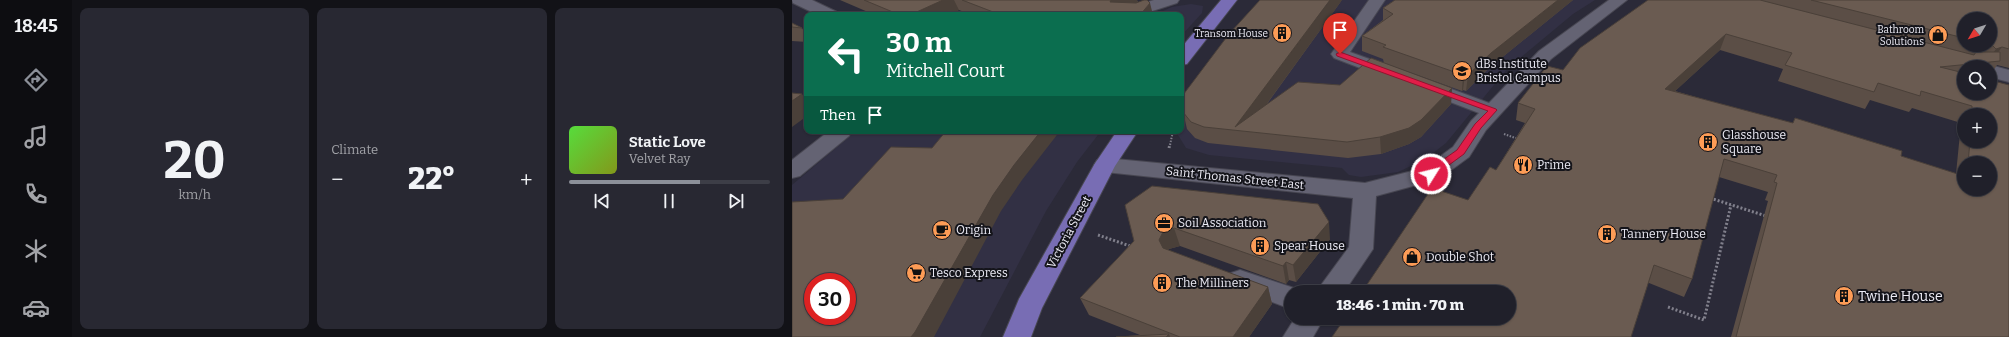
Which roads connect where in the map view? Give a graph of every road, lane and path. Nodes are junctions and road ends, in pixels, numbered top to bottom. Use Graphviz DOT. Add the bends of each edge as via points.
graph roads {
  1 [pos="799,0"];
  2 [pos="1171,0"];
  3 [pos="1226,0"];
  4 [pos="1229,0"];
  5 [pos="1377,0"];
  6 [pos="1619,0"];
  7 [pos="831,10"];
  8 [pos="1133,12"];
  9 [pos="1184,56"];
  10 [pos="1997,73"];
  11 [pos="2009,76"];
  12 [pos="1493,110"];
  13 [pos="1478,126"];
  14 [pos="838,134"];
  15 [pos="1126,134"];
  16 [pos="1523,140"];
  17 [pos="1105,165"];
  18 [pos="792,171"];
  19 [pos="1365,191"];
  20 [pos="1708,198"];
  21 [pos="1731,205"];
  22 [pos="1769,216"];
  23 [pos="1073,226"];
  24 [pos="1135,248"];
  25 [pos="1216,271"];
  26 [pos="1334,285"];
  27 [pos="1284,295"];
  28 [pos="1668,306"];
  29 [pos="1305,325"];
  30 [pos="1017,337"];
  31 [pos="1297,337"];
  1 -- 7 [label="street"];
  2 -- 8 [label="street"];
  3 -- 4 [label="street"];
  4 -- 9 [label="main road"];
  5 -- 12 [label="street" via="1340,54"];
  6 -- 12 [label="street" via="1545,55"];
  10 -- 11 [label="street"];
  12 -- 13 [label="street"];
  13 -- 16 [label="path"];
  13 -- 19 [label="street" via="1461,152 1431,174"];
  14 -- 18 [label="street"];
  15 -- 17 [label="main road, Victoria Street"];
  17 -- 19 [label="street, Saint Thomas Street East"];
  17 -- 23 [label="main road, Victoria Street"];
  19 -- 26 [label="street" via="1361,250"];
  20 -- 21 [label="path"];
  21 -- 22 [label="path"];
  21 -- 28 [label="path" via="1704,320"];
  23 -- 24 [label="path"];
  23 -- 30 [label="main road, Victoria Street" via="1029,307"];
  25 -- 27 [label="street"];
  29 -- 31 [label="street"];
}
